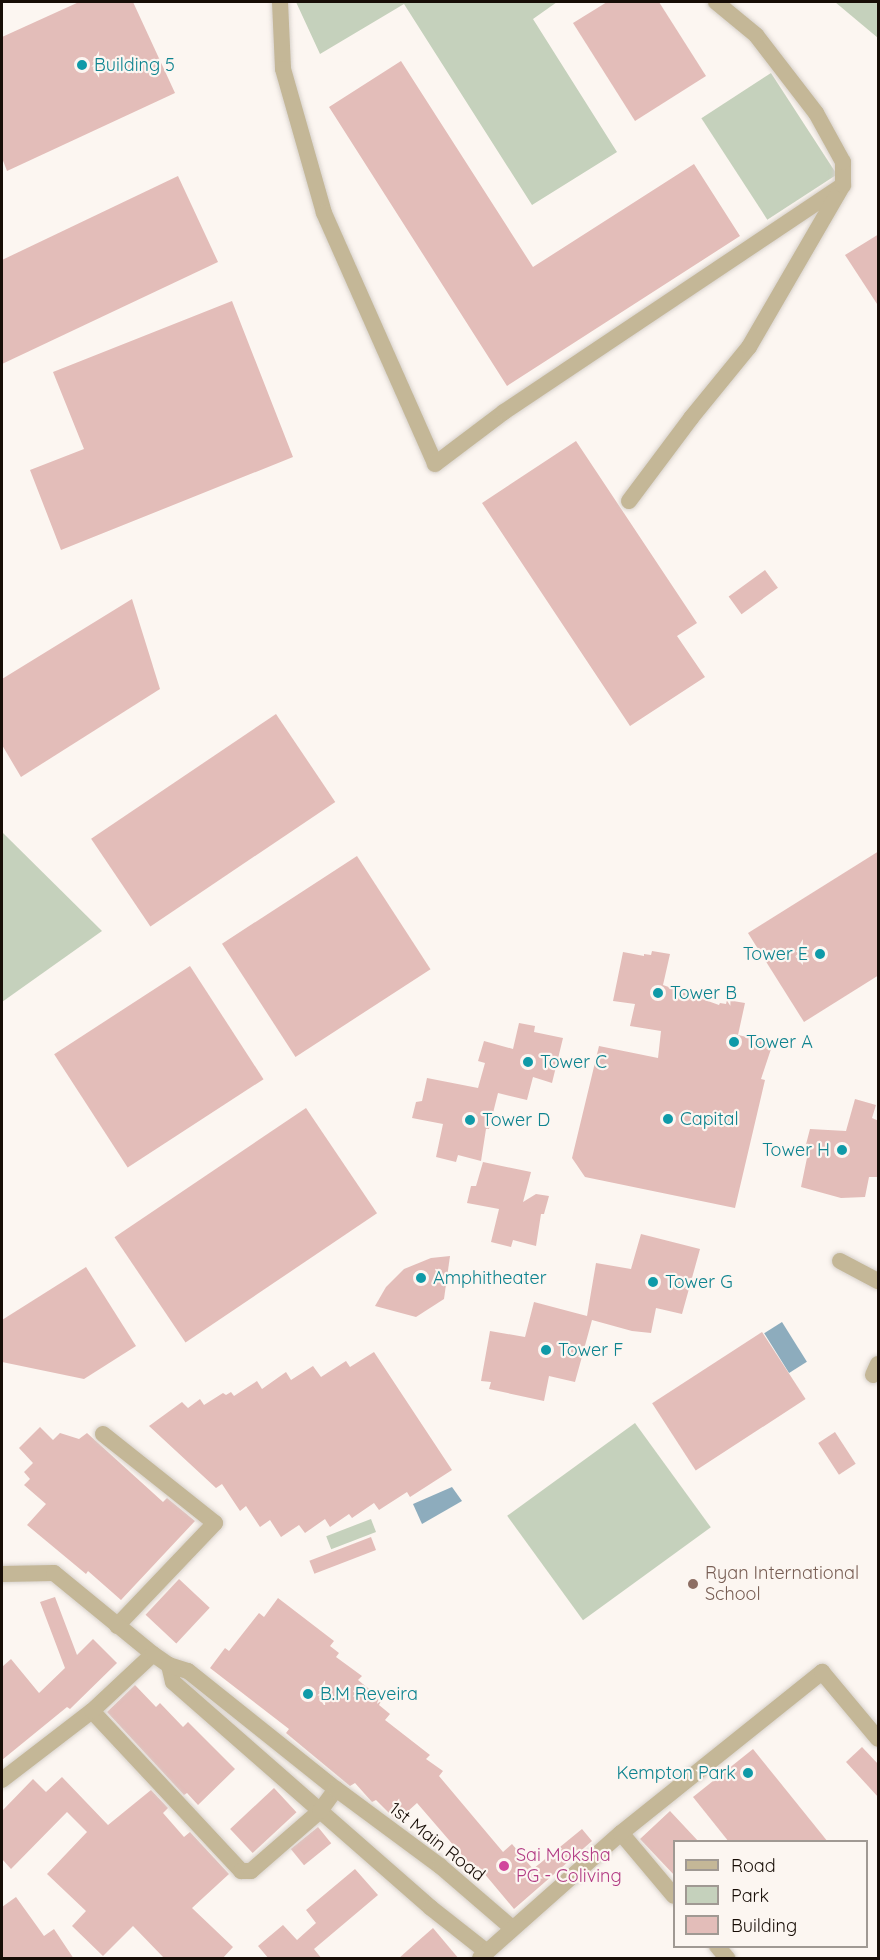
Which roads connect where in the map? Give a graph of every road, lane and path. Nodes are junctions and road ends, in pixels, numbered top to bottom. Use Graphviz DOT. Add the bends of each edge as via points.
graph roads {
  1 [pos="280,2"];
  2 [pos="716,2"];
  3 [pos="843,185"];
  4 [pos="629,501"];
  5 [pos="840,1261"];
  6 [pos="879,1281"];
  7 [pos="103,1434"];
  8 [pos="2,1574"];
  9 [pos="117,1626"];
  10 [pos="153,1654"];
  11 [pos="169,1665"];
  12 [pos="92,1710"];
  13 [pos="879,1739"];
  14 [pos="2,1780"];
  15 [pos="336,1789"];
  16 [pos="320,1811"];
  17 [pos="621,1833"];
  18 [pos="673,1894"];
  19 [pos="512,1928"];
  20 [pos="484,1955"];
  1 -- 3 [label="street" via="283,69 324,213 435,464 504,412"];
  2 -- 3 [label="street" via="756,35 816,113 843,162"];
  3 -- 4 [label="street" via="749,347"];
  5 -- 6 [label="street"];
  7 -- 9 [label="street" via="215,1523"];
  8 -- 9 [label="street, 1st Main Road" via="54,1574"];
  9 -- 10 [label="street, 1st Main Road"];
  10 -- 11 [label="street, 1st Main Road"];
  10 -- 12 [label="street"];
  11 -- 15 [label="street, 1st Main Road" via="188,1671"];
  11 -- 16 [label="street, 1st Main Road" via="173,1682"];
  12 -- 14 [label="street"];
  12 -- 16 [label="street" via="241,1871 251,1870"];
  13 -- 17 [label="street" via="822,1672"];
  15 -- 16 [label="street"];
  15 -- 19 [label="street, 1st Main Road" via="440,1866"];
  16 -- 20 [label="street, 1st Main Road"];
  17 -- 18 [label="street"];
  17 -- 19 [label="street"];
  19 -- 20 [label="street"];
}
